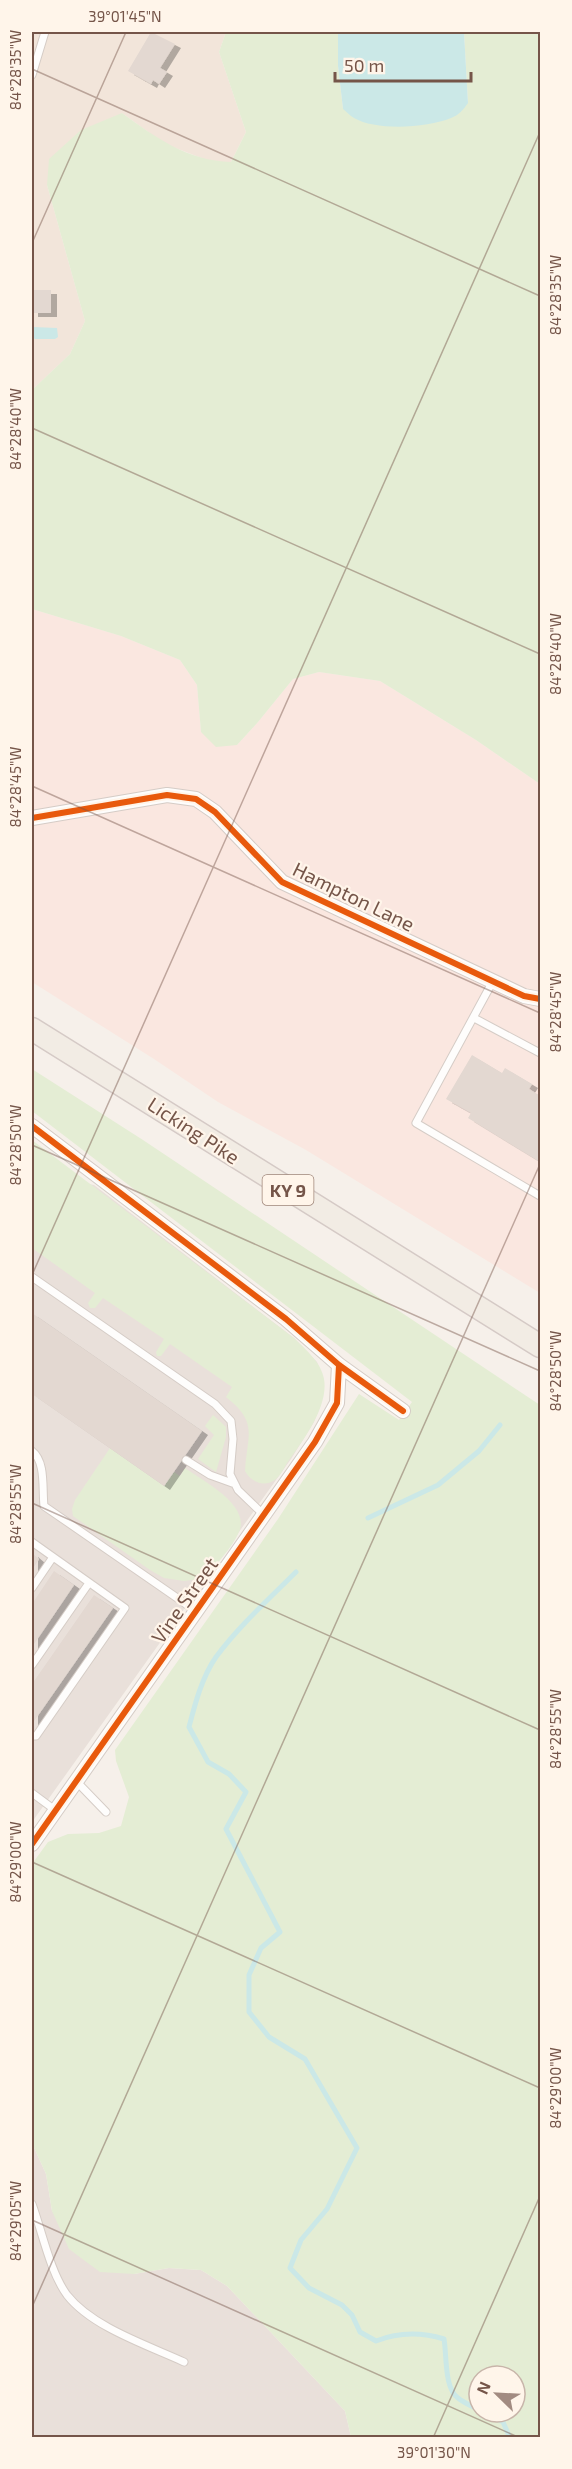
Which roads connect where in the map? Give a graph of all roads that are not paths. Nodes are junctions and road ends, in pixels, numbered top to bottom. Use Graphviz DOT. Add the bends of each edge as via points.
graph roads {
  1 [pos="45,32"];
  2 [pos="32,75"];
  3 [pos="32,818"];
  4 [pos="493,981"];
  5 [pos="540,999"];
  6 [pos="474,1018"];
  7 [pos="32,1029"];
  8 [pos="540,1053"];
  9 [pos="32,1126"];
  10 [pos="540,1196"];
  11 [pos="33,1277"];
  12 [pos="540,1346"];
  13 [pos="339,1365"];
  14 [pos="403,1412"];
  15 [pos="32,1450"];
  16 [pos="186,1460"];
  17 [pos="235,1484"];
  18 [pos="265,1516"];
  19 [pos="32,1542"];
  20 [pos="52,1557"];
  21 [pos="89,1583"];
  22 [pos="32,1588"];
  23 [pos="196,1611"];
  24 [pos="32,1665"];
  25 [pos="32,1736"];
  26 [pos="76,1781"];
  27 [pos="32,1793"];
  28 [pos="55,1810"];
  29 [pos="106,1812"];
  30 [pos="32,1844"];
  31 [pos="32,2204"];
  32 [pos="184,2362"];
  1 -- 2 [label="lane"];
  3 -- 4 [label="street, Hampton Lane" via="167,795 196,799 215,812 282,882"];
  4 -- 5 [label="street, Hampton Lane"];
  4 -- 6 [label="lane"];
  6 -- 8 [label="lane"];
  6 -- 10 [label="lane" via="416,1123"];
  7 -- 12 [label="main road, Licking Pike / KY 9"];
  9 -- 13 [label="street" via="286,1319"];
  11 -- 17 [label="lane" via="214,1404 231,1421 230,1474"];
  13 -- 14 [label="street"];
  13 -- 18 [label="street, Vine Street" via="337,1403 328,1422"];
  15 -- 23 [label="lane" via="42,1469 44,1506"];
  16 -- 17 [label="lane"];
  17 -- 18 [label="lane"];
  18 -- 23 [label="street, Vine Street"];
  19 -- 20 [label="lane"];
  20 -- 21 [label="lane"];
  20 -- 22 [label="lane"];
  21 -- 24 [label="lane"];
  21 -- 25 [label="lane" via="124,1608 36,1736"];
  23 -- 26 [label="street, Vine Street"];
  26 -- 28 [label="street, Vine Street"];
  26 -- 29 [label="lane"];
  27 -- 28 [label="lane"];
  28 -- 30 [label="street, Vine Street"];
  31 -- 32 [label="lane" via="66,2294 81,2310"];
}
